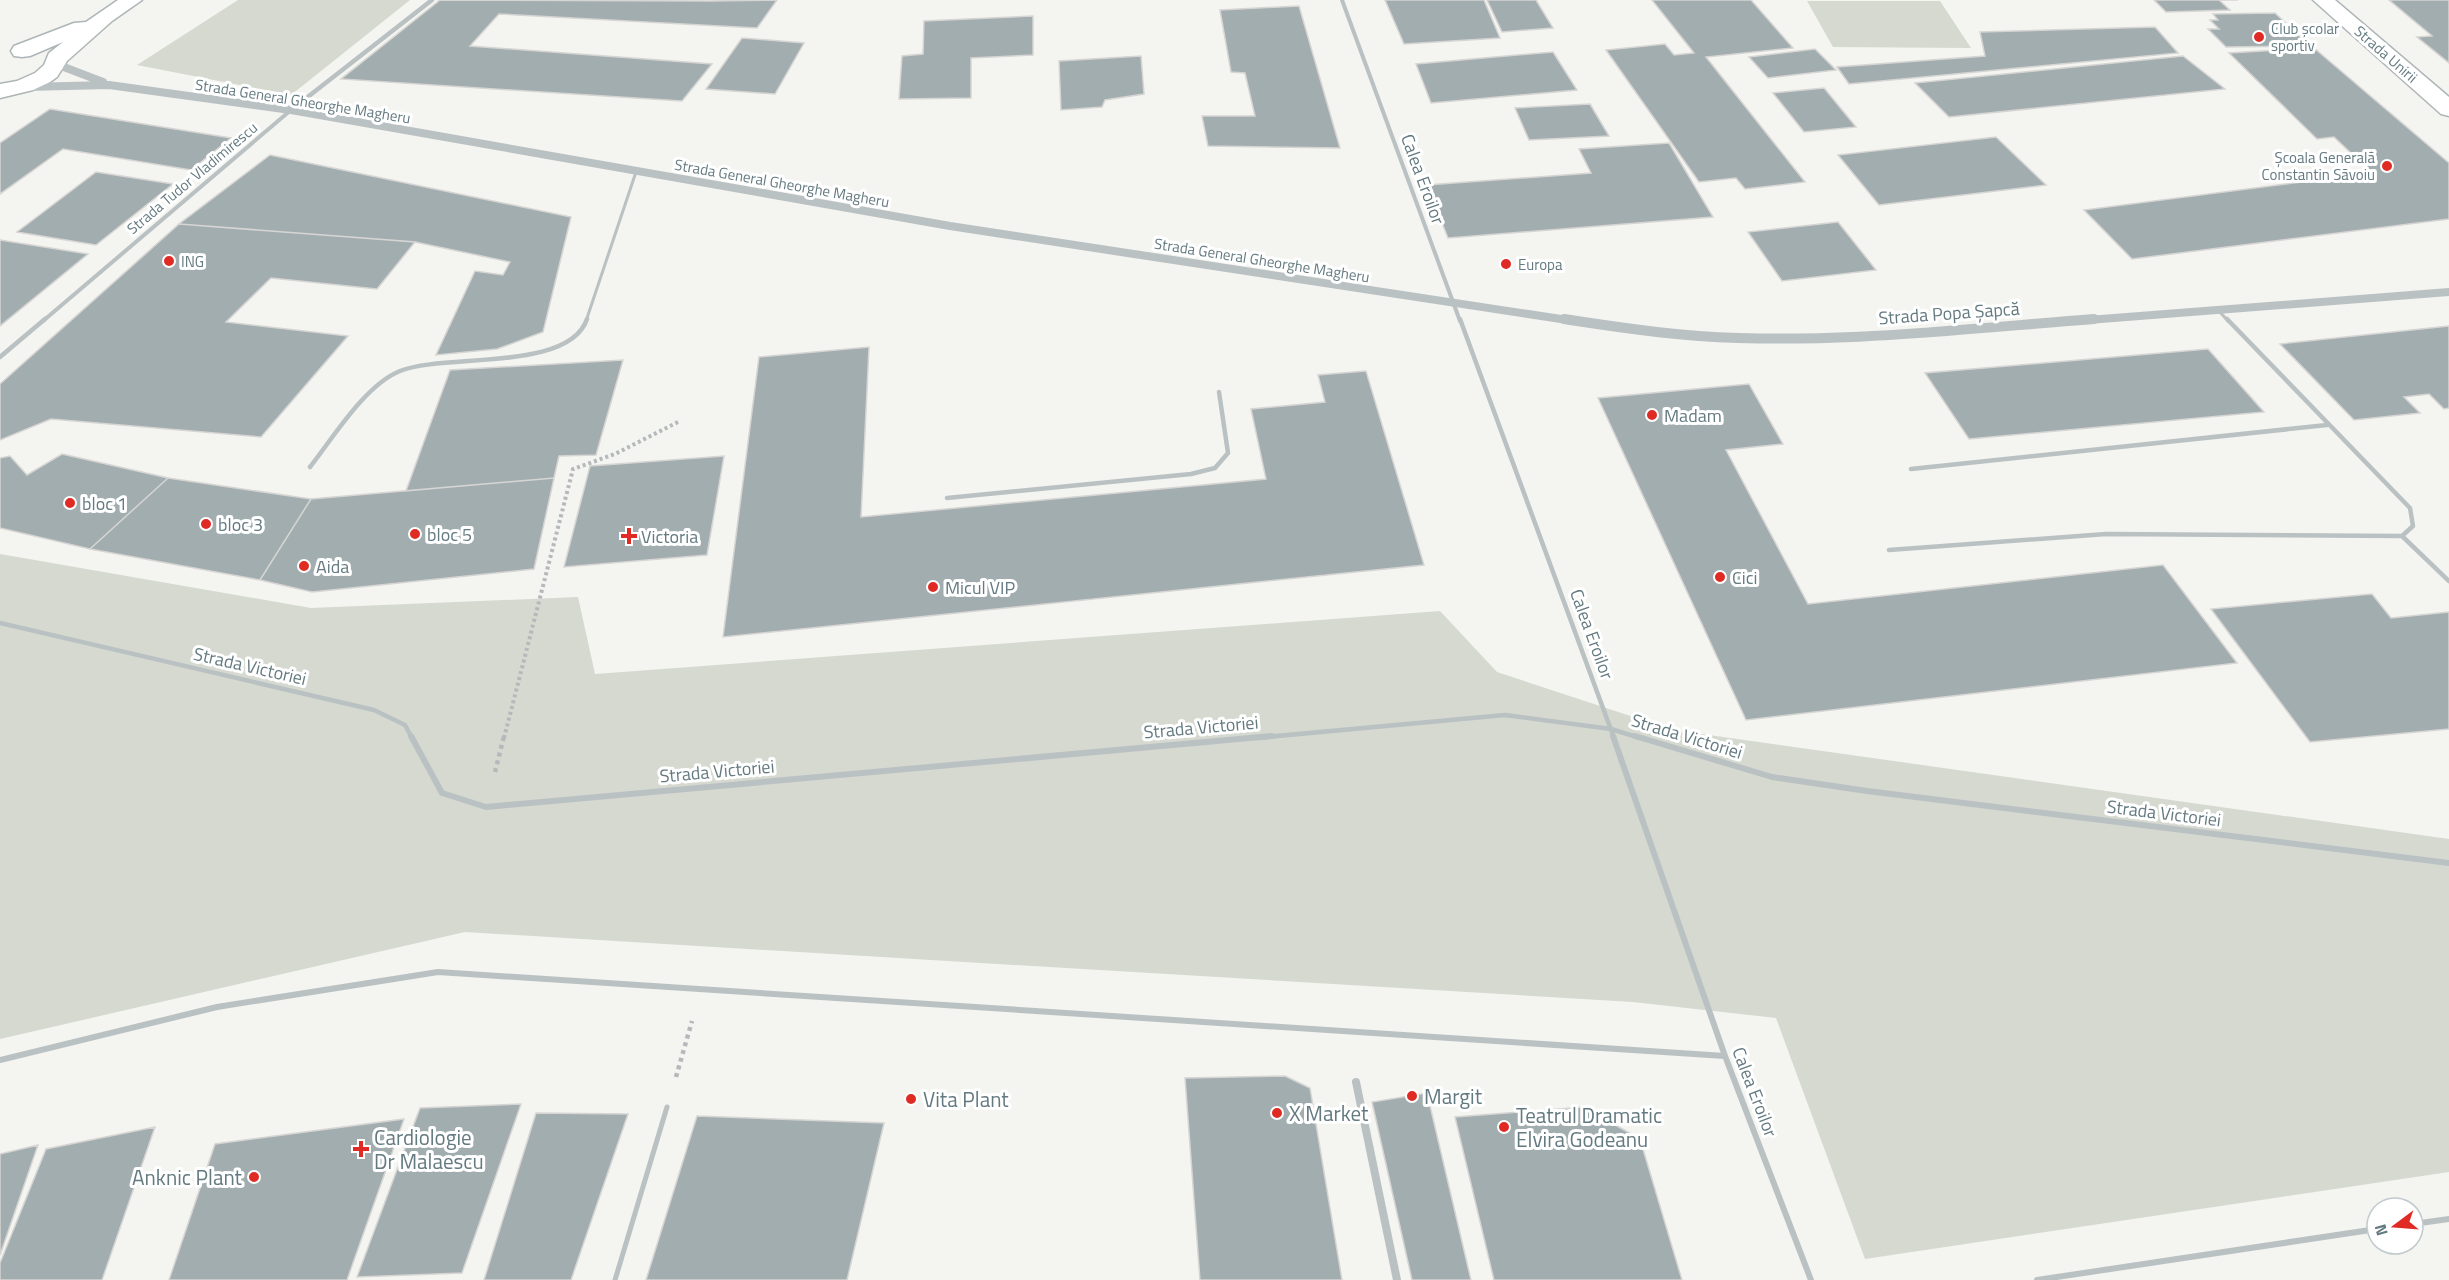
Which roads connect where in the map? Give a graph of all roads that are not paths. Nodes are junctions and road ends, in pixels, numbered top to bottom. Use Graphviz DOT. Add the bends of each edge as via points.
graph roads {
  1 [pos="132,0"];
  2 [pos="432,0"];
  3 [pos="1342,0"];
  4 [pos="2324,0"];
  5 [pos="105,17"];
  6 [pos="22,51"];
  7 [pos="0,56"];
  8 [pos="57,61"];
  9 [pos="109,84"];
  10 [pos="5,90"];
  11 [pos="2449,109"];
  12 [pos="291,110"];
  13 [pos="636,172"];
  14 [pos="2449,292"];
  15 [pos="1452,302"];
  16 [pos="2217,309"];
  17 [pos="0,357"];
  18 [pos="1219,392"];
  19 [pos="2327,425"];
  20 [pos="310,467"];
  21 [pos="1911,469"];
  22 [pos="947,498"];
  23 [pos="2402,536"];
  24 [pos="1889,550"];
  25 [pos="2449,581"];
  26 [pos="0,623"];
  27 [pos="1611,729"];
  28 [pos="2449,863"];
  29 [pos="1725,1056"];
  30 [pos="0,1060"];
  31 [pos="1356,1082"];
  32 [pos="668,1107"];
  33 [pos="2449,1219"];
  34 [pos="2425,1222"];
  35 [pos="2365,1232"];
  36 [pos="615,1280"];
  37 [pos="1397,1280"];
  38 [pos="1811,1280"];
  39 [pos="2037,1280"];
  1 -- 5 [label="main road"];
  2 -- 12 [label="street, Strada Tudor Vladimirescu"];
  3 -- 15 [label="street, Calea Eroilor"];
  4 -- 11 [label="main road, Strada Unirii"];
  5 -- 6 [label="main road"];
  5 -- 8 [label="main road"];
  6 -- 7 [label="main road"];
  6 -- 8 [label="main road" via="45,51"];
  8 -- 9 [label="street, Strada General Gheorghe Magheru"];
  8 -- 10 [label="main road" via="43,77"];
  9 -- 10 [label="street, Strada General Gheorghe Magheru"];
  9 -- 12 [label="street, Strada General Gheorghe Magheru"];
  12 -- 13 [label="street, Strada General Gheorghe Magheru"];
  12 -- 17 [label="street, Strada Tudor Vladimirescu"];
  13 -- 15 [label="street, Strada General Gheorghe Magheru" via="961,227"];
  13 -- 20 [label="lane" via="585,324 573,338 554,349 529,354 425,364 399,371 380,381"];
  14 -- 16 [label="street, Strada Popa Șapcă"];
  15 -- 16 [label="street, Strada Popa Șapcă" via="1635,330 1755,339 1940,331"];
  15 -- 27 [label="street, Calea Eroilor"];
  16 -- 19 [label="lane"];
  18 -- 22 [label="lane" via="1228,453 1215,468 1191,474"];
  19 -- 21 [label="lane"];
  19 -- 23 [label="lane" via="2410,508 2413,526"];
  23 -- 24 [label="lane" via="2106,534"];
  23 -- 25 [label="lane"];
  26 -- 27 [label="street, Strada Victoriei" via="374,710 405,725 442,793 486,807 1505,715"];
  27 -- 28 [label="street, Strada Victoriei" via="1772,777"];
  27 -- 29 [label="street, Calea Eroilor"];
  29 -- 30 [label="street" via="438,972 217,1007"];
  29 -- 38 [label="street, Calea Eroilor"];
  31 -- 37 [label="street"];
  32 -- 36 [label="lane"];
  33 -- 34 [label="street"];
  35 -- 39 [label="street"];
}
